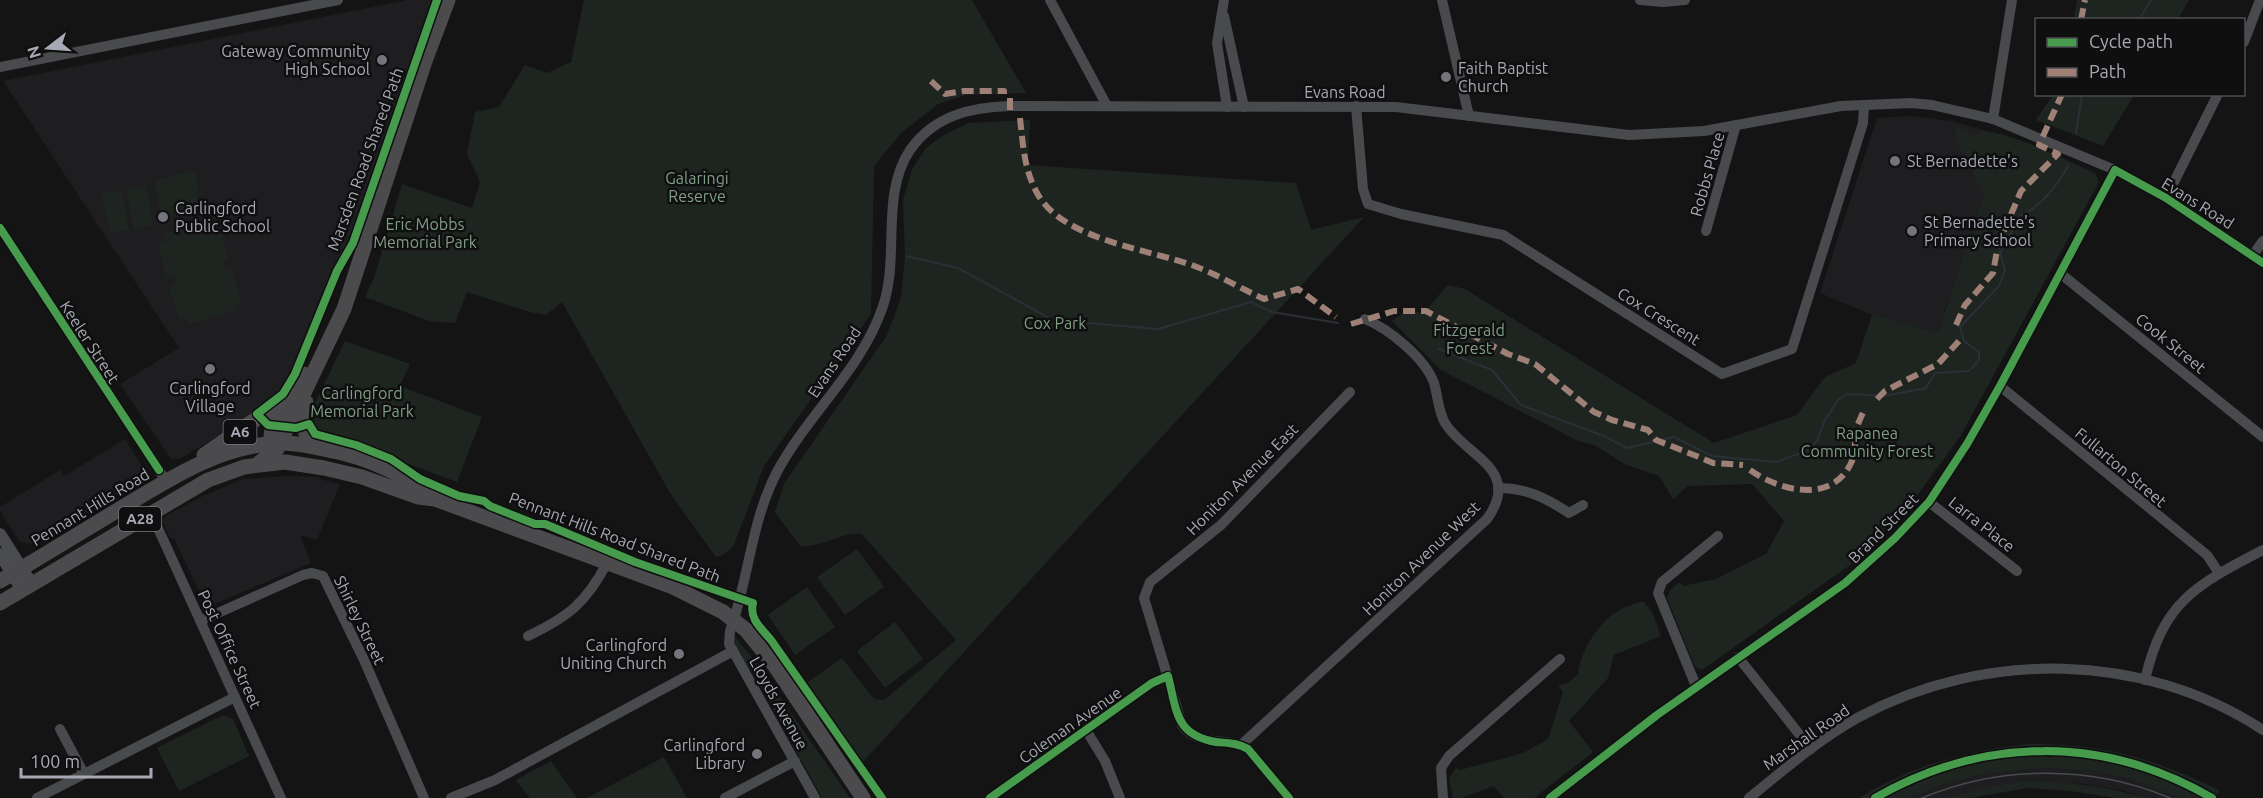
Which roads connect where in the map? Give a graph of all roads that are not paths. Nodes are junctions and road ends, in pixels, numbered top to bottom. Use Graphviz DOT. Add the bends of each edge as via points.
graph roads {
  1 [pos="338,0"];
  2 [pos="448,0"];
  3 [pos="1050,0"];
  4 [pos="1442,0"];
  5 [pos="1640,0"];
  6 [pos="1685,0"];
  7 [pos="2012,0"];
  8 [pos="2260,0"];
  9 [pos="1223,3"];
  10 [pos="2245,39"];
  11 [pos="0,66"];
  12 [pos="2217,96"];
  13 [pos="1864,105"];
  14 [pos="1107,106"];
  15 [pos="1356,106"];
  16 [pos="1227,107"];
  17 [pos="1244,107"];
  18 [pos="1469,116"];
  19 [pos="1993,119"];
  20 [pos="1736,125"];
  21 [pos="2115,170"];
  22 [pos="2166,198"];
  23 [pos="0,228"];
  24 [pos="1706,231"];
  25 [pos="2263,241"];
  26 [pos="2253,255"];
  27 [pos="2263,263"];
  28 [pos="2061,274"];
  29 [pos="349,289"];
  30 [pos="1365,319"];
  31 [pos="308,384"];
  32 [pos="2000,386"];
  33 [pos="1350,392"];
  34 [pos="290,396"];
  35 [pos="2263,437"];
  36 [pos="275,446"];
  37 [pos="321,448"];
  38 [pos="254,466"];
  39 [pos="191,468"];
  40 [pos="355,476"];
  41 [pos="166,482"];
  42 [pos="1498,488"];
  43 [pos="435,499"];
  44 [pos="1929,502"];
  45 [pos="1583,505"];
  46 [pos="151,513"];
  47 [pos="0,534"];
  48 [pos="1718,536"];
  49 [pos="2263,550"];
  50 [pos="0,554"];
  51 [pos="608,563"];
  52 [pos="2017,571"];
  53 [pos="2219,573"];
  54 [pos="12,575"];
  55 [pos="27,587"];
  56 [pos="0,603"];
  57 [pos="734,620"];
  58 [pos="200,621"];
  59 [pos="528,636"];
  60 [pos="733,651"];
  61 [pos="1738,657"];
  62 [pos="1560,659"];
  63 [pos="1168,676"];
  64 [pos="2145,680"];
  65 [pos="1696,686"];
  66 [pos="235,697"];
  67 [pos="2262,728"];
  68 [pos="60,729"];
  69 [pos="1086,730"];
  70 [pos="1241,745"];
  71 [pos="1811,748"];
  72 [pos="795,761"];
  73 [pos="84,774"];
  74 [pos="37,798"];
  75 [pos="281,798"];
  76 [pos="424,798"];
  77 [pos="451,798"];
  78 [pos="725,798"];
  79 [pos="815,798"];
  80 [pos="863,798"];
  81 [pos="990,798"];
  82 [pos="1120,798"];
  83 [pos="1289,798"];
  84 [pos="1443,798"];
  85 [pos="1550,798"];
  86 [pos="1749,798"];
  1 -- 11 [label="street"];
  2 -- 29 [label="highway, A6"];
  3 -- 14 [label="street"];
  4 -- 18 [label="street"];
  5 -- 6 [label="street"];
  7 -- 19 [label="street"];
  8 -- 10 [label="street"];
  9 -- 16 [label="street" via="1217,43"];
  9 -- 17 [label="street" via="1228,43"];
  12 -- 22 [label="street"];
  13 -- 15 [label="street, Cox Crescent" via="1863,123 1792,350 1722,374 1503,235 1368,204"];
  13 -- 19 [label="street, Evans Road" via="1921,104"];
  13 -- 20 [label="street, Evans Road"];
  14 -- 16 [label="street, Evans Road"];
  14 -- 57 [label="street, Evans Road" via="1000,106 969,110 929,129 910,151 895,188 889,280 878,321 860,354 772,482"];
  15 -- 17 [label="street, Evans Road"];
  15 -- 18 [label="street, Evans Road"];
  16 -- 17 [label="street, Evans Road"];
  18 -- 20 [label="street, Evans Road" via="1629,135 1677,134"];
  19 -- 21 [label="street, Evans Road"];
  20 -- 24 [label="street, Robbs Place"];
  21 -- 22 [label="street, Evans Road"];
  21 -- 28 [label="street, Brand Street"];
  22 -- 26 [label="street, Evans Road"];
  23 -- 41 [label="street, Keeler Street"];
  25 -- 26 [label="street"];
  26 -- 27 [label="street, Evans Road"];
  28 -- 32 [label="street, Brand Street"];
  28 -- 35 [label="street, Cook Street"];
  29 -- 31 [label="highway, A6" via="344,309"];
  29 -- 34 [label="highway, A6" via="337,304"];
  30 -- 42 [label="street" via="1385,328 1425,367 1435,385 1446,424 1486,462"];
  31 -- 36 [label="highway, A6"];
  31 -- 37 [label="highway" via="303,426 308,439"];
  32 -- 44 [label="street, Brand Street"];
  32 -- 53 [label="street, Fullarton Street" via="2207,555"];
  33 -- 63 [label="street, Honiton Avenue East" via="1221,525 1150,582 1145,605"];
  34 -- 36 [label="highway, A6" via="274,426"];
  34 -- 39 [label="highway, A6" via="205,454"];
  36 -- 37 [label="highway, Pennant Hills Road / A28"];
  36 -- 38 [label="highway, A6"];
  36 -- 39 [label="highway, Pennant Hills Road / A28" via="227,453"];
  36 -- 40 [label="highway, A6" via="330,461"];
  37 -- 43 [label="highway, Pennant Hills Road / A28" via="355,456 391,471"];
  38 -- 40 [label="highway, Pennant Hills Road / A28" via="297,464"];
  38 -- 46 [label="highway, Pennant Hills Road / A28" via="218,475"];
  39 -- 41 [label="highway, Pennant Hills Road / A28"];
  40 -- 43 [label="highway, Pennant Hills Road / A28"];
  41 -- 54 [label="highway, Pennant Hills Road / A28"];
  42 -- 45 [label="street" via="1537,493 1569,513"];
  42 -- 70 [label="street, Honiton Avenue West" via="1495,507 1487,519"];
  43 -- 51 [label="highway, Pennant Hills Road / A28"];
  44 -- 52 [label="street, Larra Place"];
  44 -- 61 [label="street, Brand Street" via="1845,583"];
  46 -- 55 [label="highway, Pennant Hills Road / A28"];
  46 -- 58 [label="street, Post Office Street"];
  47 -- 54 [label="main road"];
  48 -- 65 [label="street" via="1662,582 1658,593"];
  49 -- 53 [label="street"];
  50 -- 54 [label="main road"];
  51 -- 57 [label="highway, Pennant Hills Road / A28" via="694,596"];
  51 -- 59 [label="street" via="582,602 562,619"];
  53 -- 64 [label="street" via="2189,594 2172,613 2156,640"];
  54 -- 55 [label="main road"];
  55 -- 56 [label="highway, Pennant Hills Road / A28"];
  57 -- 60 [label="street, Lloyds Avenue" via="729,639"];
  57 -- 80 [label="highway, Pennant Hills Road / A28" via="789,685"];
  58 -- 66 [label="street, Post Office Street"];
  58 -- 76 [label="street, Shirley Street" via="303,575 323,576"];
  60 -- 72 [label="street, Lloyds Avenue"];
  60 -- 77 [label="street" via="495,780"];
  61 -- 65 [label="street, Brand Street"];
  61 -- 71 [label="street"];
  62 -- 84 [label="street" via="1449,756 1441,768"];
  63 -- 69 [label="street, Coleman Avenue"];
  63 -- 70 [label="street, Honiton Avenue East" via="1179,719 1190,734"];
  64 -- 67 [label="street, Marshall Road" via="2202,699"];
  64 -- 71 [label="street, Marshall Road" via="2089,670 2046,668 1977,674 1928,687 1880,707"];
  65 -- 85 [label="street, Brand Street"];
  66 -- 73 [label="street"];
  66 -- 75 [label="street, Post Office Street"];
  68 -- 73 [label="street"];
  69 -- 81 [label="street, Coleman Avenue"];
  69 -- 82 [label="street" via="1105,761"];
  70 -- 83 [label="street"];
  71 -- 86 [label="street, Marshall Road"];
  72 -- 78 [label="street"];
  72 -- 79 [label="street, Lloyds Avenue"];
  73 -- 74 [label="street"];
}
